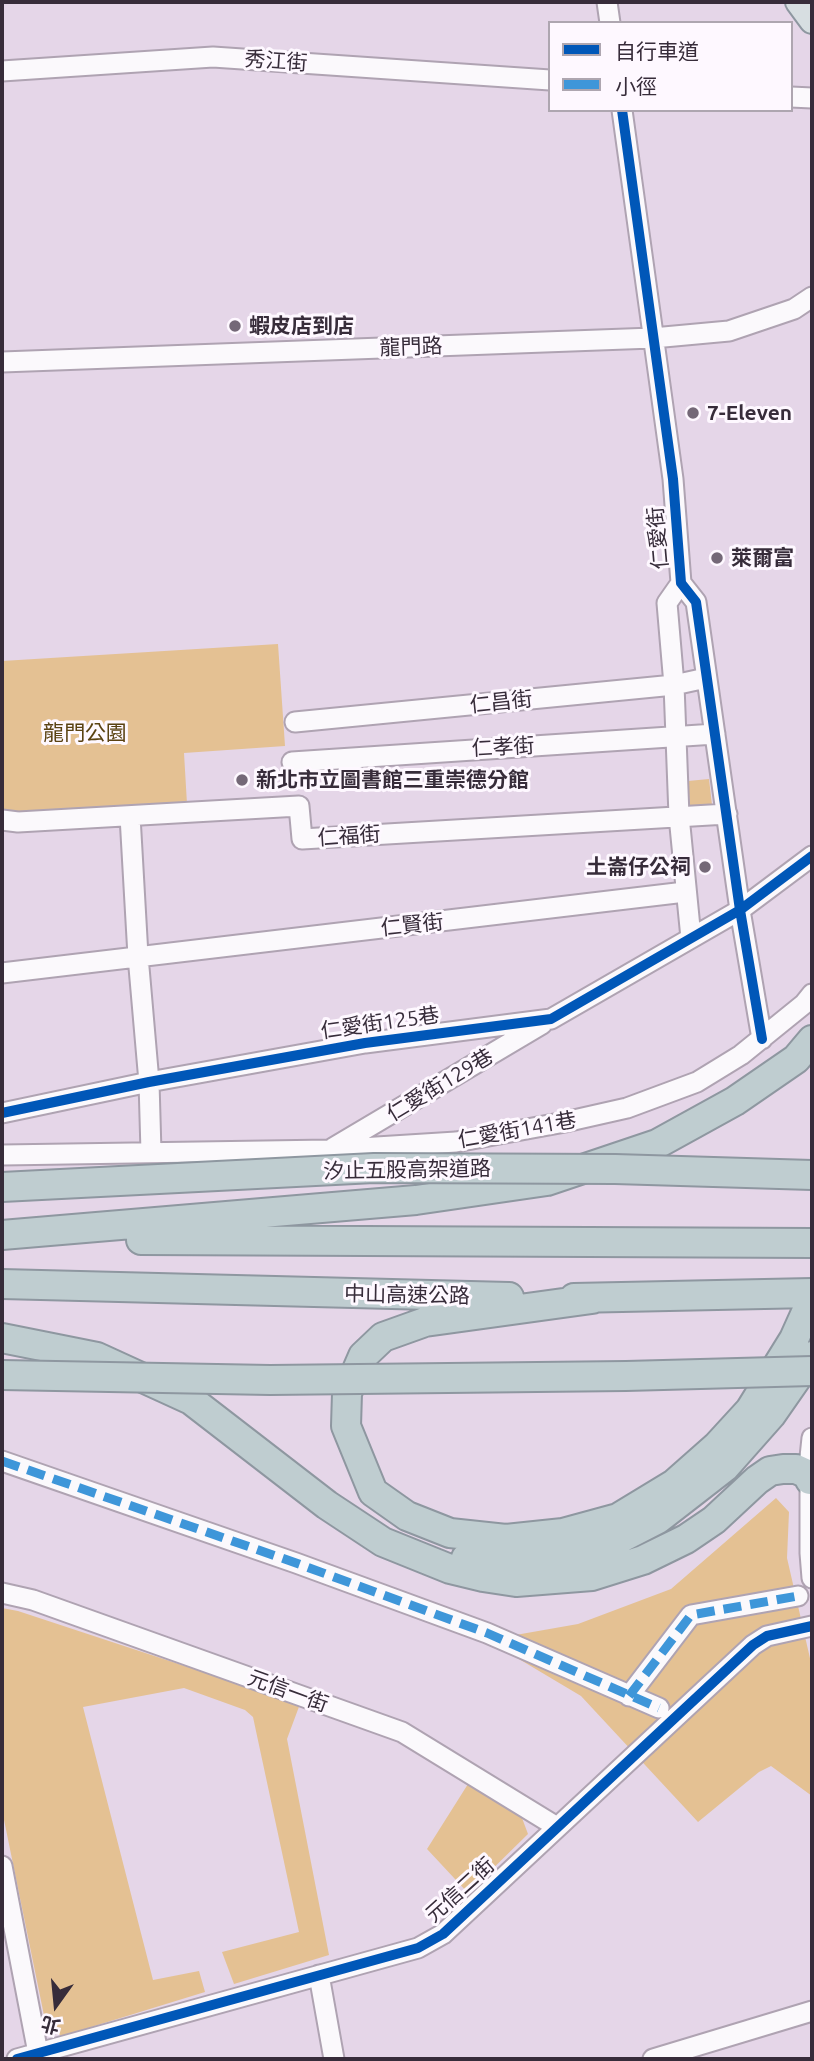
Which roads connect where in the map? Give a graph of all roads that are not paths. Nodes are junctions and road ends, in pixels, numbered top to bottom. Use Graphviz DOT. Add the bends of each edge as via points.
graph roads {
  1 [pos="607,2"];
  2 [pos="798,2"];
  3 [pos="610,21"];
  4 [pos="812,21"];
  5 [pos="2,71"];
  6 [pos="548,79"];
  7 [pos="793,97"];
  8 [pos="812,99"];
  9 [pos="622,112"];
  10 [pos="812,297"];
  11 [pos="653,338"];
  12 [pos="2,362"];
  13 [pos="681,583"];
  14 [pos="706,678"];
  15 [pos="674,685"];
  16 [pos="295,722"];
  17 [pos="715,734"];
  18 [pos="676,736"];
  19 [pos="292,762"];
  20 [pos="727,814"];
  21 [pos="130,816"];
  22 [pos="679,816"];
  23 [pos="2,820"];
  24 [pos="812,856"];
  25 [pos="685,892"];
  26 [pos="740,910"];
  27 [pos="691,938"];
  28 [pos="138,956"];
  29 [pos="2,972"];
  30 [pos="812,994"];
  31 [pos="551,1019"];
  32 [pos="762,1039"];
  33 [pos="812,1040"];
  34 [pos="149,1082"];
  35 [pos="2,1113"];
  36 [pos="329,1150"];
  37 [pos="151,1152"];
  38 [pos="2,1155"];
  39 [pos="812,1175"];
  40 [pos="2,1187"];
  41 [pos="2,1235"];
  42 [pos="2,1240"];
  43 [pos="812,1243"];
  44 [pos="2,1284"];
  45 [pos="812,1293"];
  46 [pos="592,1298"];
  47 [pos="812,1299"];
  48 [pos="2,1338"];
  49 [pos="812,1356"];
  50 [pos="812,1371"];
  51 [pos="2,1375"];
  52 [pos="812,1438"];
  53 [pos="2,1461"];
  54 [pos="810,1480"];
  55 [pos="360,1528"];
  56 [pos="812,1578"];
  57 [pos="2,1593"];
  58 [pos="799,1597"];
  59 [pos="812,1626"];
  60 [pos="629,1696"];
  61 [pos="659,1708"];
  62 [pos="557,1827"];
  63 [pos="2,1866"];
  64 [pos="319,1975"];
  65 [pos="812,2011"];
  66 [pos="38,2053"];
  67 [pos="17,2059"];
  68 [pos="334,2059"];
  69 [pos="653,2059"];
  1 -- 3 [label="street"];
  2 -- 4 [label="main road"];
  5 -- 6 [label="street, 秀江街" via="213,57"];
  7 -- 8 [label="street"];
  9 -- 11 [label="street, 仁愛街"];
  10 -- 11 [label="street, 龍門路" via="794,309 729,331"];
  11 -- 12 [label="street, 龍門路"];
  11 -- 13 [label="street, 仁愛街" via="673,479"];
  13 -- 14 [label="street, 仁愛街" via="696,602"];
  13 -- 15 [label="street, 仁愛街" via="667,603"];
  14 -- 15 [label="street, 仁昌街"];
  14 -- 17 [label="street, 仁愛街"];
  15 -- 16 [label="street, 仁昌街"];
  15 -- 18 [label="street, 仁愛街"];
  17 -- 18 [label="street, 仁孝街"];
  17 -- 20 [label="street, 仁愛街"];
  18 -- 19 [label="street, 仁孝街"];
  18 -- 22 [label="street, 仁愛街"];
  20 -- 22 [label="street, 仁福街"];
  20 -- 26 [label="street, 仁愛街"];
  21 -- 22 [label="street, 仁福街" via="299,806 302,839"];
  21 -- 23 [label="street, 仁福街"];
  21 -- 28 [label="street"];
  22 -- 25 [label="street, 仁愛街"];
  24 -- 26 [label="street"];
  25 -- 27 [label="street, 仁愛街"];
  25 -- 28 [label="street, 仁賢街"];
  26 -- 27 [label="street, 仁愛街125巷"];
  26 -- 32 [label="street, 仁愛街"];
  27 -- 31 [label="street, 仁愛街125巷"];
  28 -- 29 [label="street, 仁賢街"];
  28 -- 34 [label="street"];
  30 -- 32 [label="street, 仁愛街141巷"];
  31 -- 34 [label="street, 仁愛街125巷" via="365,1042"];
  31 -- 36 [label="street, 仁愛街129巷"];
  32 -- 36 [label="street, 仁愛街141巷" via="697,1082 626,1108 456,1142"];
  33 -- 41 [label="highway" via="796,1059 735,1101 657,1144 547,1181 403,1201"];
  34 -- 35 [label="street, 仁愛街125巷"];
  34 -- 37 [label="street"];
  36 -- 37 [label="street, 仁愛街141巷"];
  37 -- 38 [label="street, 仁愛街141巷"];
  39 -- 40 [label="highway, 汐止五股高架道路, bridge" via="374,1168"];
  42 -- 43 [label="highway"];
  44 -- 46 [label="highway, 中山高速公路"];
  45 -- 46 [label="highway, 中山高速公路"];
  46 -- 47 [label="highway" via="425,1322 383,1337 363,1356 347,1393 346,1426 373,1492 407,1517 450,1533 506,1539 563,1533 618,1518 674,1484 750,1410 794,1339"];
  48 -- 55 [label="highway" via="97,1357 191,1400"];
  49 -- 55 [label="highway" via="771,1415 725,1467 658,1519 624,1537 578,1553 533,1561 484,1560 405,1546"];
  50 -- 51 [label="highway, bridge" via="270,1380"];
  52 -- 54 [label="street"];
  53 -- 60 [label="street" via="487,1633"];
  54 -- 55 [label="highway" via="796,1469 770,1471 686,1539 643,1560 592,1576 516,1582 450,1569 394,1548"];
  54 -- 56 [label="street"];
  57 -- 62 [label="street, 元信一街" via="402,1732"];
  58 -- 60 [label="street" via="691,1615"];
  59 -- 62 [label="street, 元信二街" via="767,1636 753,1645"];
  60 -- 61 [label="street"];
  62 -- 64 [label="street, 元信二街" via="443,1934 418,1948"];
  63 -- 66 [label="street"];
  64 -- 66 [label="street, 元信二街"];
  64 -- 68 [label="street"];
  65 -- 69 [label="street"];
  66 -- 67 [label="street, 元信二街"];
}
